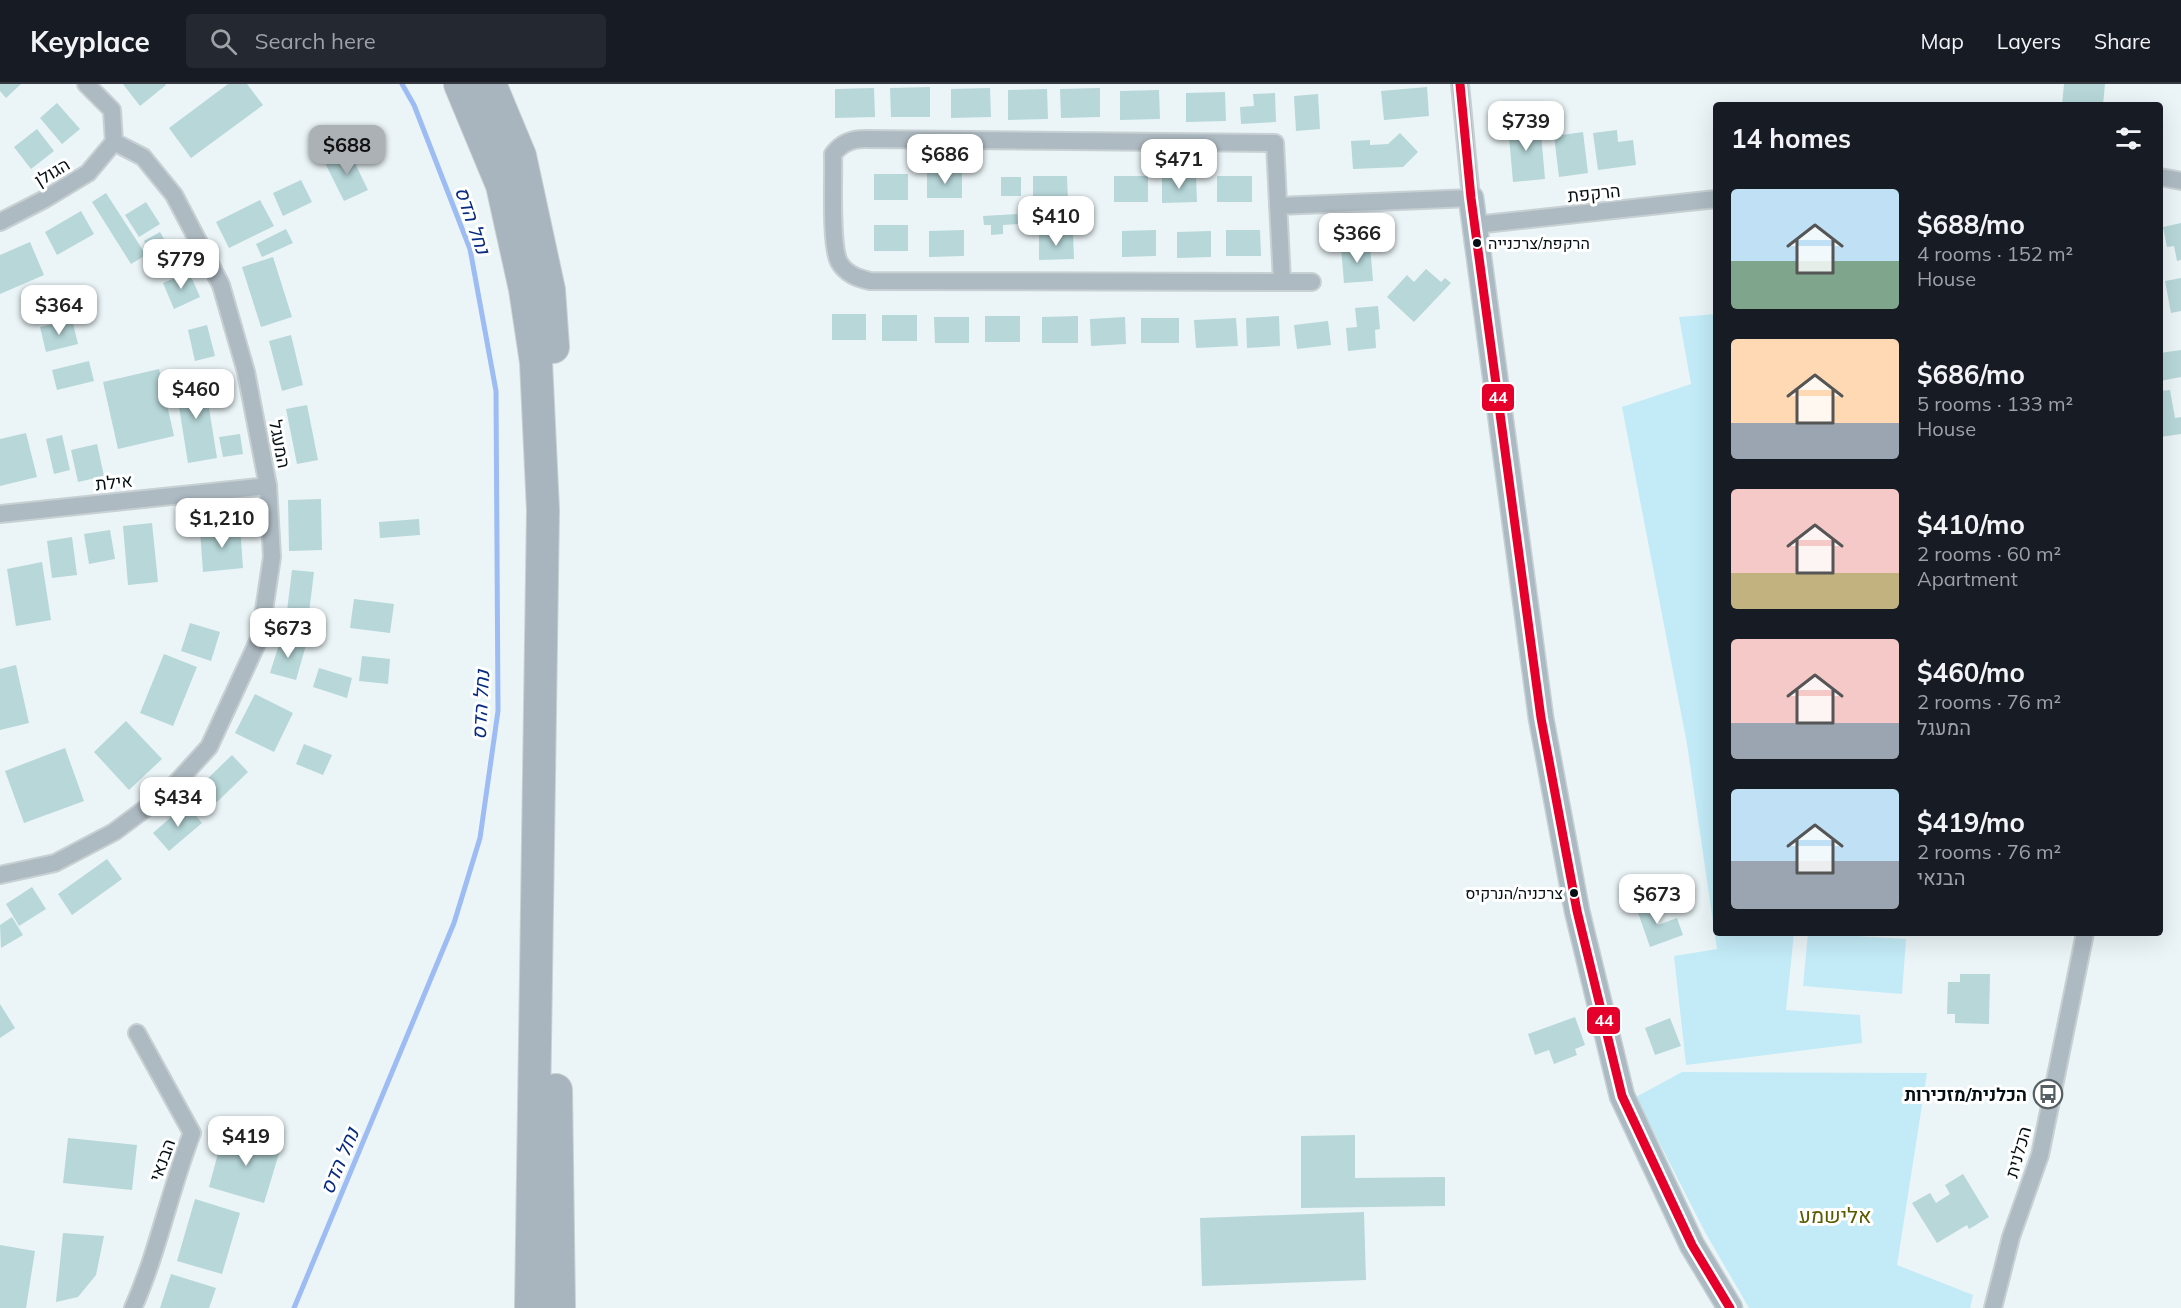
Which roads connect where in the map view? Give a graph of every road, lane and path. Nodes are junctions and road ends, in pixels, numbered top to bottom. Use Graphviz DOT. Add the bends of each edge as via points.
graph roads {
  1 [pos="86,84"];
  2 [pos="460,84"];
  3 [pos="490,84"];
  4 [pos="1460,84"];
  5 [pos="114,142"];
  6 [pos="2163,178"];
  7 [pos="2181,181"];
  8 [pos="1471,198"];
  9 [pos="1713,199"];
  10 [pos="1278,206"];
  11 [pos="0,222"];
  12 [pos="1475,225"];
  13 [pos="1282,282"];
  14 [pos="1312,282"];
  15 [pos="268,486"];
  16 [pos="0,514"];
  17 [pos="0,875"];
  18 [pos="2084,936"];
  19 [pos="136,1033"];
  20 [pos="133,1308"];
  21 [pos="531,1308"];
  22 [pos="559,1308"];
  23 [pos="1731,1308"];
  24 [pos="1993,1308"];
  1 -- 5 [label="street" via="112,111"];
  2 -- 21 [label="highway" via="502,185 536,362 543,510"];
  3 -- 22 [label="highway" via="520,156 549,290 558,432"];
  4 -- 8 [label="street"];
  5 -- 11 [label="street, הגולן" via="88,173"];
  5 -- 15 [label="street, המעגל" via="143,157 174,195 221,285 246,372"];
  6 -- 7 [label="street"];
  8 -- 10 [label="street"];
  8 -- 12 [label="street"];
  9 -- 12 [label="street, הרקפת"];
  10 -- 13 [label="street"];
  10 -- 13 [label="street" via="1275,143 853,139 833,154 835,252 847,272 856,278"];
  12 -- 23 [label="street" via="1541,718 1576,911 1622,1096 1692,1245"];
  13 -- 14 [label="street"];
  15 -- 16 [label="street, אילת"];
  15 -- 17 [label="street, המעגל" via="272,557 260,637 209,747 169,791 114,832 55,863"];
  18 -- 24 [label="street, הכלנית" via="2040,1155 2011,1238"];
  19 -- 20 [label="street, הבנאי" via="192,1133"];
}
